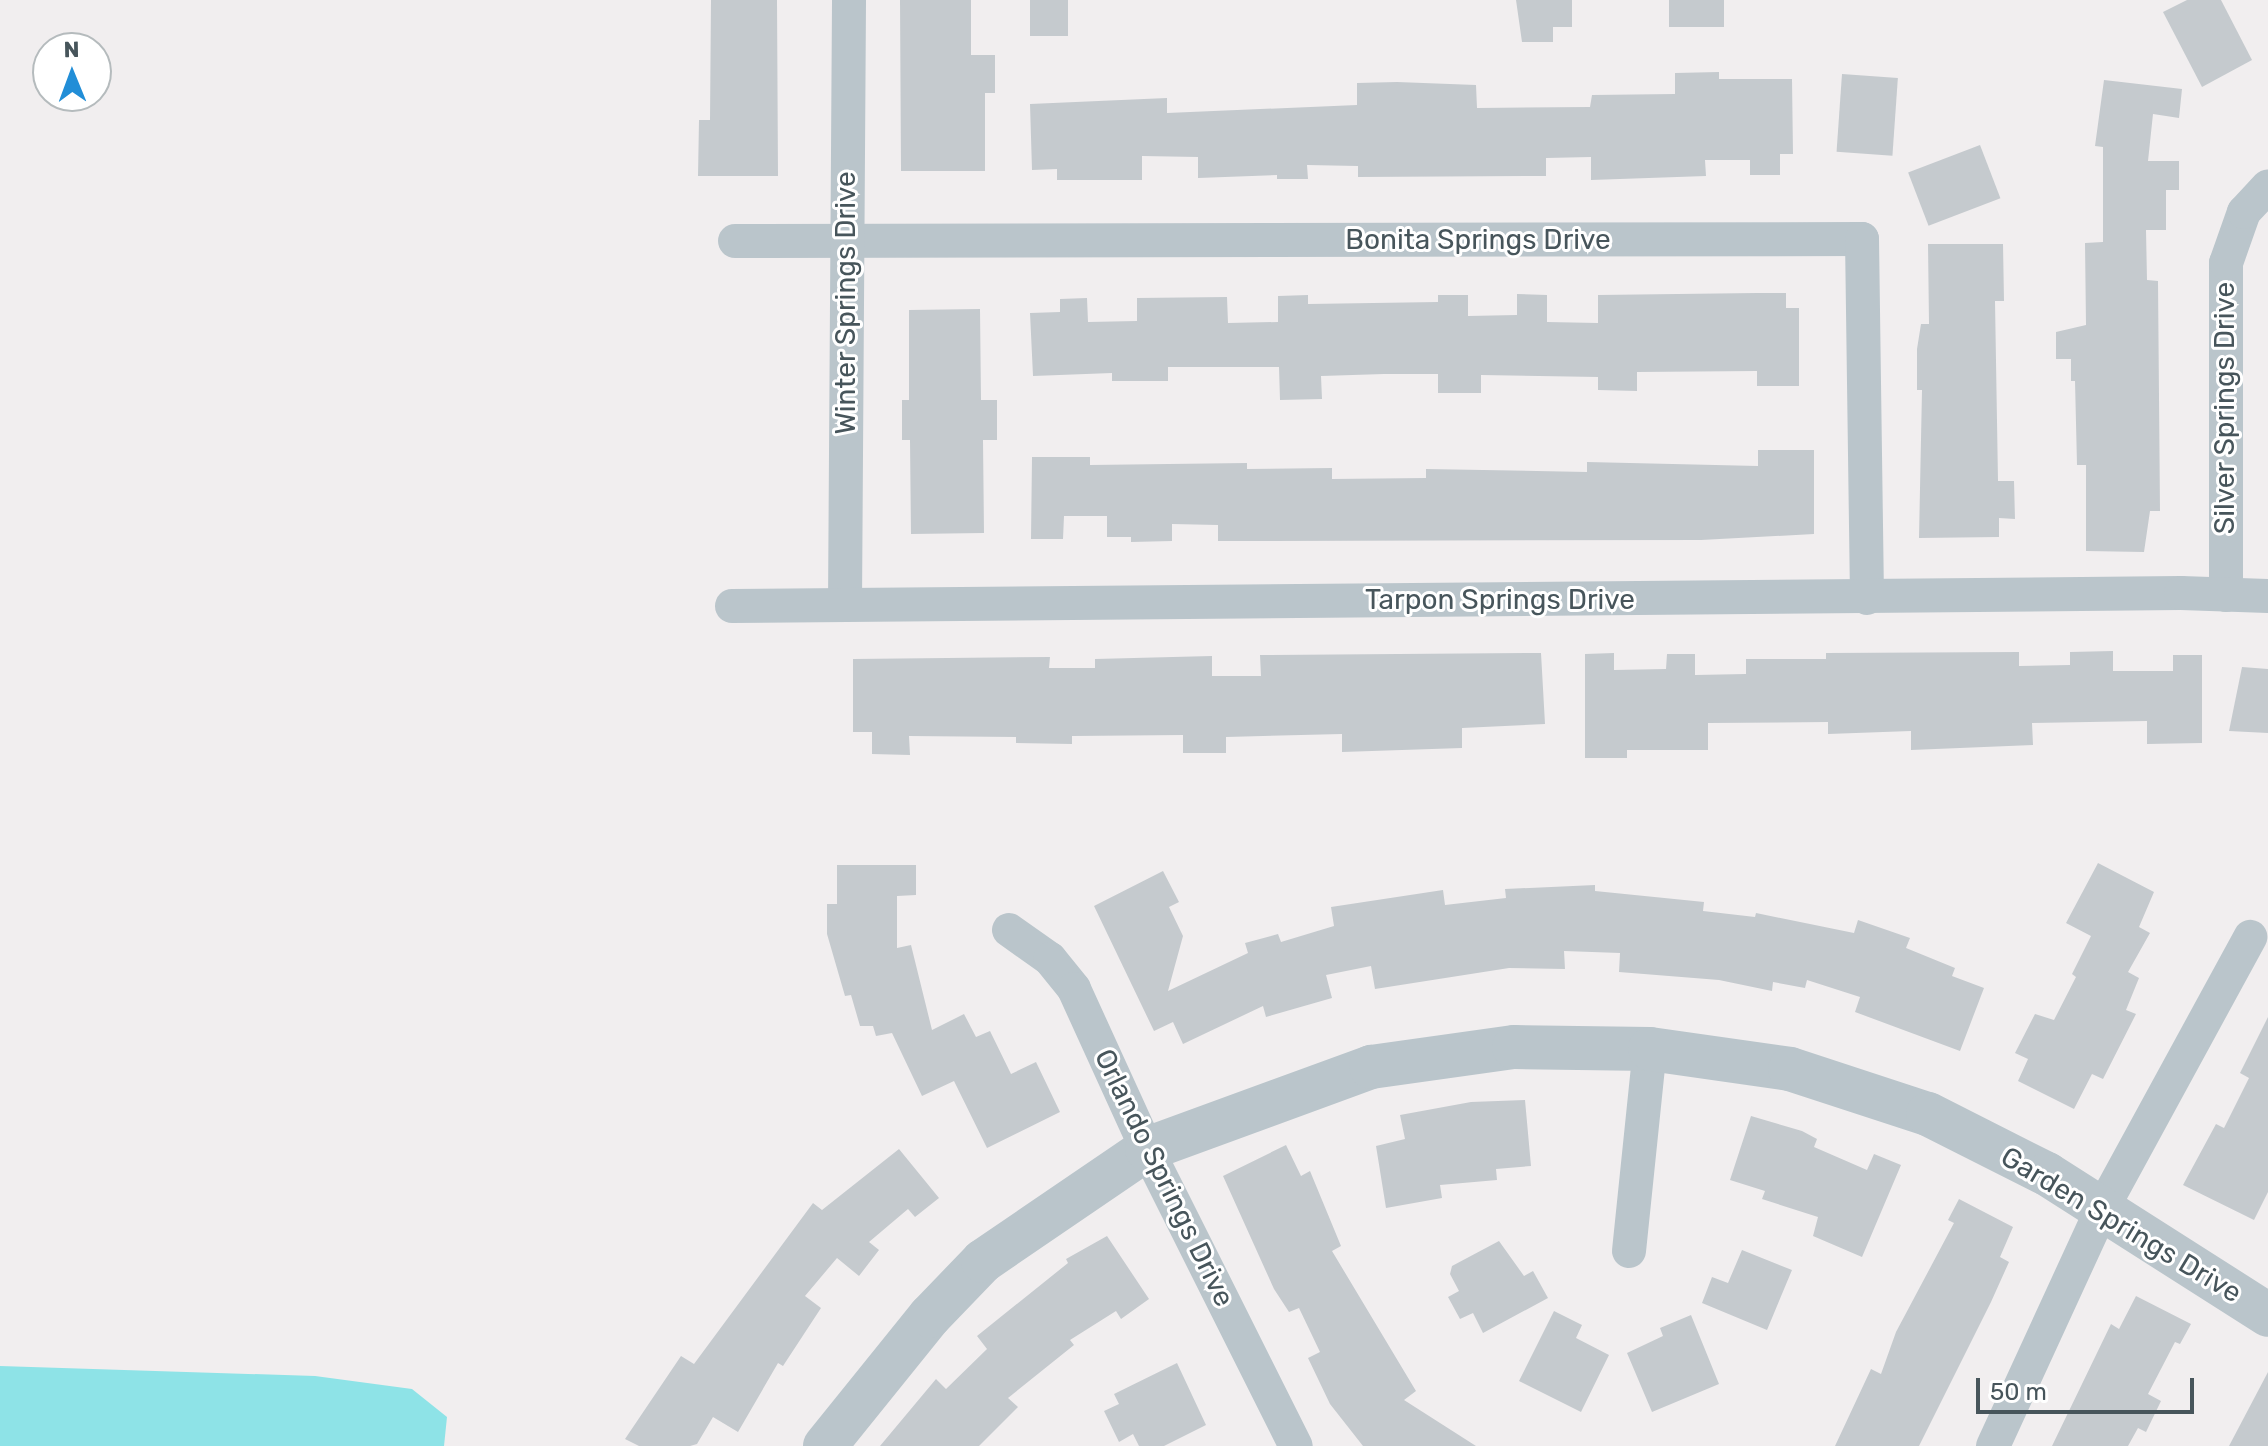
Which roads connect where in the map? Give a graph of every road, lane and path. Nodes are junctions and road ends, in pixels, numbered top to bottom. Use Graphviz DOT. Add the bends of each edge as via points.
graph roads {
  1 [pos="849,0"];
  2 [pos="2268,186"];
  3 [pos="735,241"];
  4 [pos="846,241"];
  5 [pos="2226,595"];
  6 [pos="2268,596"];
  7 [pos="1867,598"];
  8 [pos="845,605"];
  9 [pos="732,606"];
  10 [pos="1009,930"];
  11 [pos="2250,937"];
  12 [pos="1650,1049"];
  13 [pos="1147,1149"];
  14 [pos="2102,1209"];
  15 [pos="1629,1251"];
  16 [pos="2268,1315"];
  17 [pos="825,1446"];
  18 [pos="1296,1446"];
  19 [pos="1993,1446"];
  1 -- 4 [label="street, Winter Springs Drive"];
  2 -- 5 [label="street, Silver Springs Drive" via="2244,212 2226,263"];
  3 -- 4 [label="street, Bonita Springs Drive"];
  4 -- 7 [label="street, Bonita Springs Drive" via="1862,239"];
  4 -- 8 [label="street, Winter Springs Drive"];
  5 -- 6 [label="street, Tarpon Springs Drive"];
  5 -- 7 [label="street, Tarpon Springs Drive"];
  7 -- 8 [label="street, Tarpon Springs Drive"];
  8 -- 9 [label="street, Tarpon Springs Drive"];
  10 -- 13 [label="street, Orlando Springs Drive" via="1050,959 1074,989"];
  11 -- 14 [label="street"];
  12 -- 13 [label="street, Garden Springs Drive" via="1514,1047 1371,1067"];
  12 -- 14 [label="street, Garden Springs Drive" via="1790,1069 1928,1114 2047,1174"];
  12 -- 15 [label="street"];
  13 -- 17 [label="street, Garden Springs Drive" via="983,1261 876,1379"];
  13 -- 18 [label="street, Orlando Springs Drive"];
  14 -- 16 [label="street, Garden Springs Drive"];
  14 -- 19 [label="street"];
}
